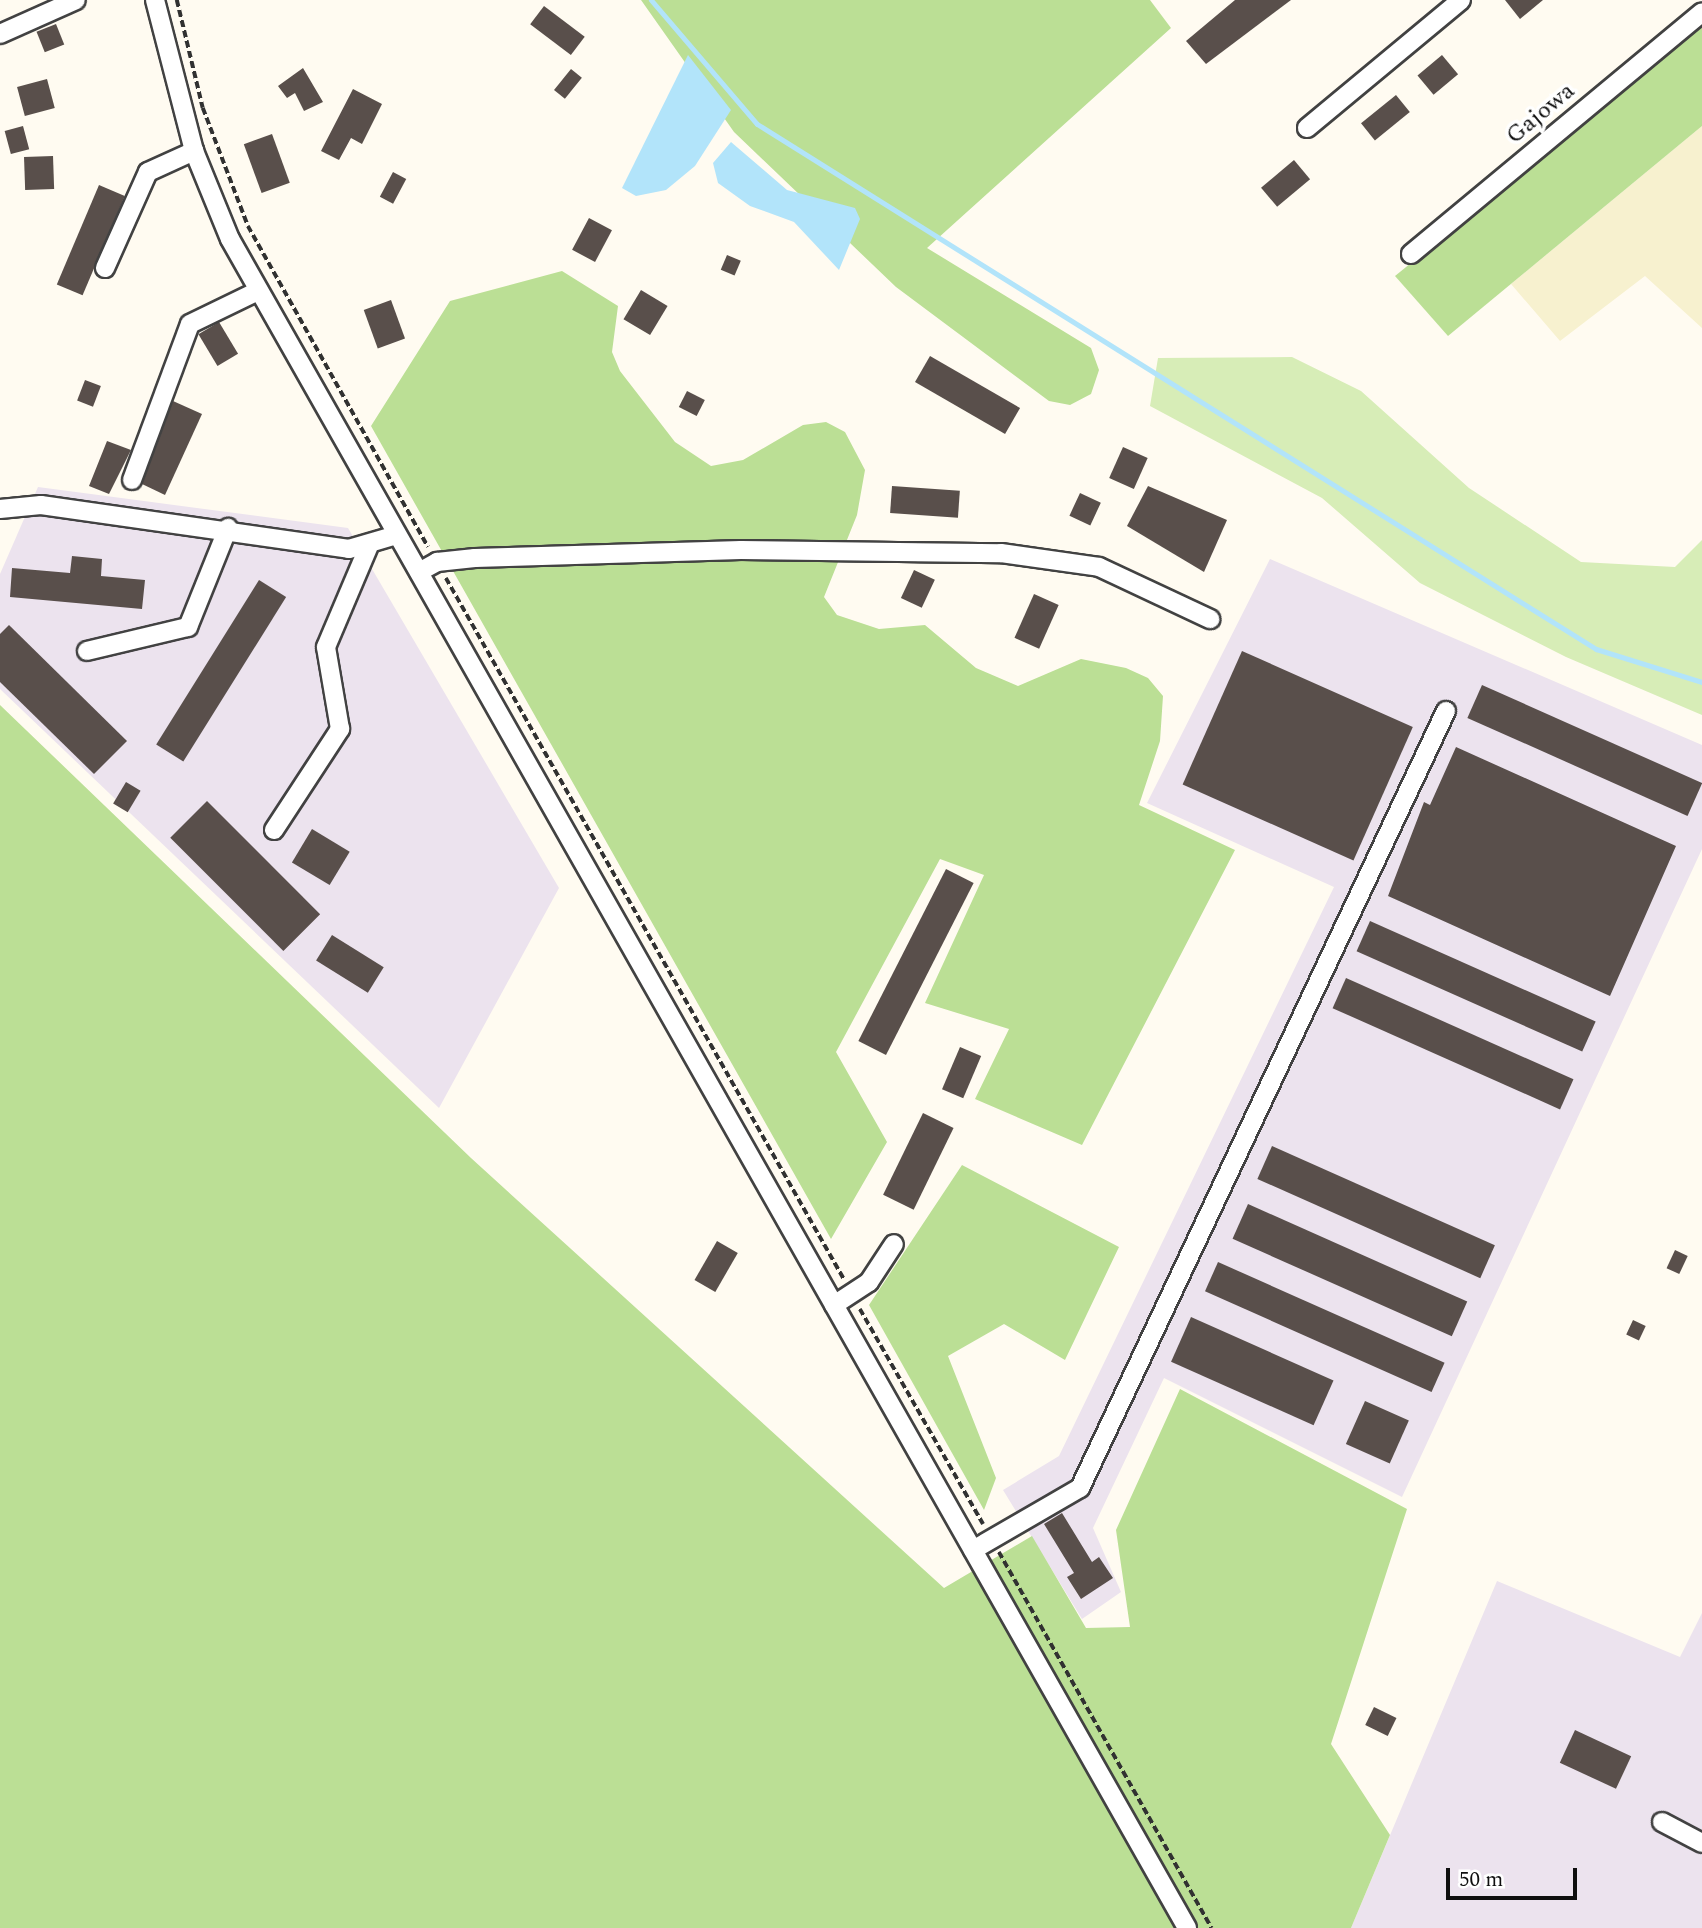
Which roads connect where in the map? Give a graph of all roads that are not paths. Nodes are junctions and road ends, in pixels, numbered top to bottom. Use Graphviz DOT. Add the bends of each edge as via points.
graph roads {
  1 [pos="76,0"];
  2 [pos="155,0"];
  3 [pos="1461,0"];
  4 [pos="1702,12"];
  5 [pos="0,34"];
  6 [pos="1307,128"];
  7 [pos="194,151"];
  8 [pos="1411,254"];
  9 [pos="105,268"];
  10 [pos="258,291"];
  11 [pos="132,480"];
  12 [pos="0,509"];
  13 [pos="228,528"];
  14 [pos="397,536"];
  15 [pos="368,548"];
  16 [pos="419,572"];
  17 [pos="1210,619"];
  18 [pos="87,652"];
  19 [pos="1446,711"];
  20 [pos="274,830"];
  21 [pos="894,1244"];
  22 [pos="834,1305"];
  23 [pos="973,1550"];
  24 [pos="1662,1822"];
  25 [pos="1702,1843"];
  26 [pos="1186,1928"];
  1 -- 5 [label="street"];
  2 -- 7 [label="street"];
  3 -- 6 [label="street"];
  4 -- 8 [label="street, Gajowa"];
  7 -- 9 [label="street" via="148,173"];
  7 -- 10 [label="street"];
  10 -- 11 [label="street" via="190,324"];
  10 -- 14 [label="street"];
  12 -- 13 [label="street" via="41,505"];
  13 -- 15 [label="street"];
  13 -- 18 [label="street" via="188,627"];
  14 -- 15 [label="street"];
  14 -- 16 [label="street"];
  15 -- 20 [label="street" via="326,647 340,729"];
  16 -- 17 [label="street" via="437,562 741,550 1001,553 1099,567"];
  16 -- 22 [label="street"];
  19 -- 23 [label="street" via="1080,1488"];
  21 -- 22 [label="street" via="852,1294"];
  22 -- 23 [label="street"];
  23 -- 26 [label="street"];
  24 -- 25 [label="street"];
}
